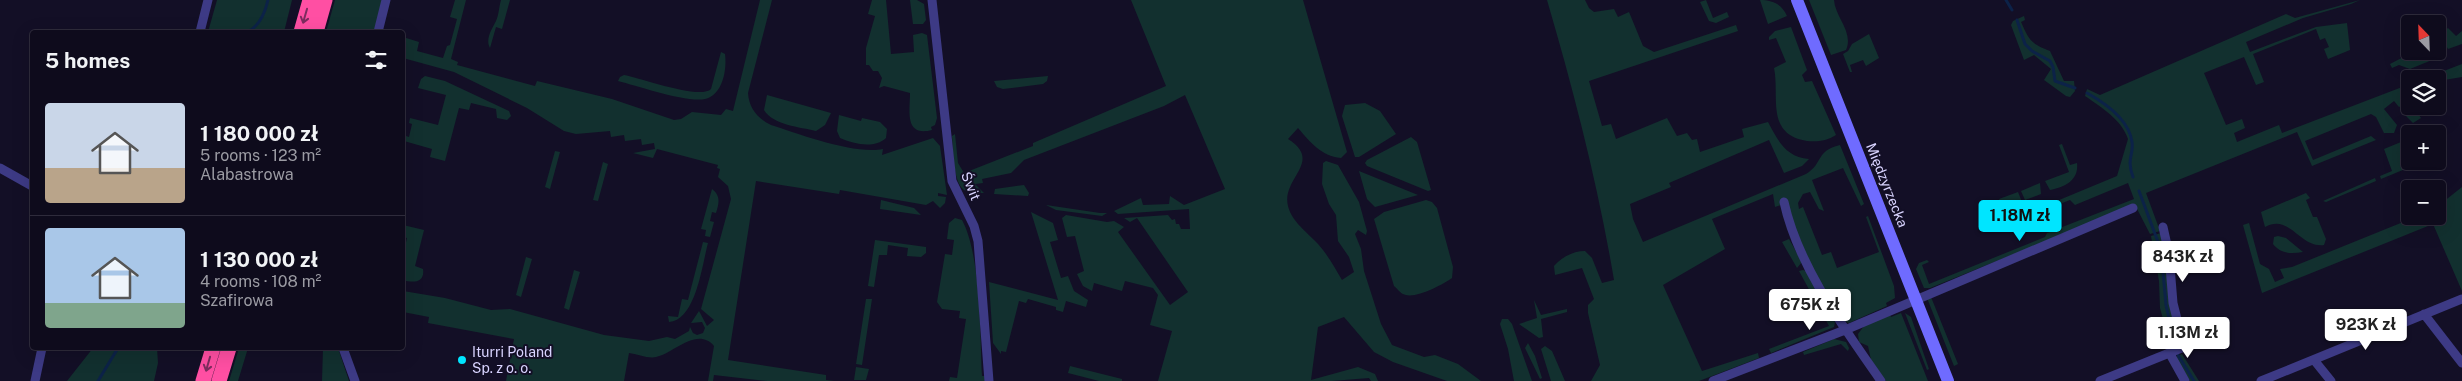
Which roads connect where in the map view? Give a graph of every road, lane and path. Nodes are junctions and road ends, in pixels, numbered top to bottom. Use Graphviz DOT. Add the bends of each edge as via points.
graph roads {
  1 [pos="208,0"];
  2 [pos="310,0"];
  3 [pos="325,0"];
  4 [pos="386,0"];
  5 [pos="932,0"];
  6 [pos="1797,0"];
  7 [pos="200,30"];
  8 [pos="302,30"];
  9 [pos="317,30"];
  10 [pos="378,30"];
  11 [pos="0,168"];
  12 [pos="30,185"];
  13 [pos="1784,202"];
  14 [pos="2133,208"];
  15 [pos="2163,227"];
  16 [pos="1915,298"];
  17 [pos="2462,299"];
  18 [pos="2424,314"];
  19 [pos="1845,330"];
  20 [pos="42,350"];
  21 [pos="212,350"];
  22 [pos="228,350"];
  23 [pos="344,350"];
  24 [pos="2170,354"];
  25 [pos="2314,360"];
  26 [pos="2462,364"];
  27 [pos="35,381"];
  28 [pos="203,381"];
  29 [pos="219,381"];
  30 [pos="355,381"];
  31 [pos="989,381"];
  32 [pos="1713,381"];
  33 [pos="1881,381"];
  34 [pos="1948,381"];
  35 [pos="2100,381"];
  36 [pos="2185,381"];
  37 [pos="2261,381"];
  38 [pos="2331,381"];
  1 -- 7 [label="street"];
  2 -- 8 [label="highway, one-way"];
  3 -- 9 [label="highway"];
  4 -- 10 [label="street"];
  5 -- 31 [label="street, Świt" via="952,181 978,241"];
  6 -- 16 [label="main road, Międzyrzecka"];
  11 -- 12 [label="street"];
  13 -- 19 [label="street" via="1798,245"];
  14 -- 16 [label="street"];
  15 -- 24 [label="street" via="2173,304 2184,345"];
  16 -- 19 [label="street"];
  16 -- 34 [label="main road, Międzyrzecka"];
  17 -- 18 [label="street"];
  18 -- 25 [label="street"];
  18 -- 26 [label="street"];
  19 -- 32 [label="street"];
  19 -- 33 [label="street"];
  20 -- 27 [label="street"];
  21 -- 28 [label="highway, one-way"];
  22 -- 29 [label="highway"];
  23 -- 30 [label="street"];
  24 -- 35 [label="street"];
  24 -- 36 [label="street"];
  25 -- 37 [label="street"];
  25 -- 38 [label="street"];
}
